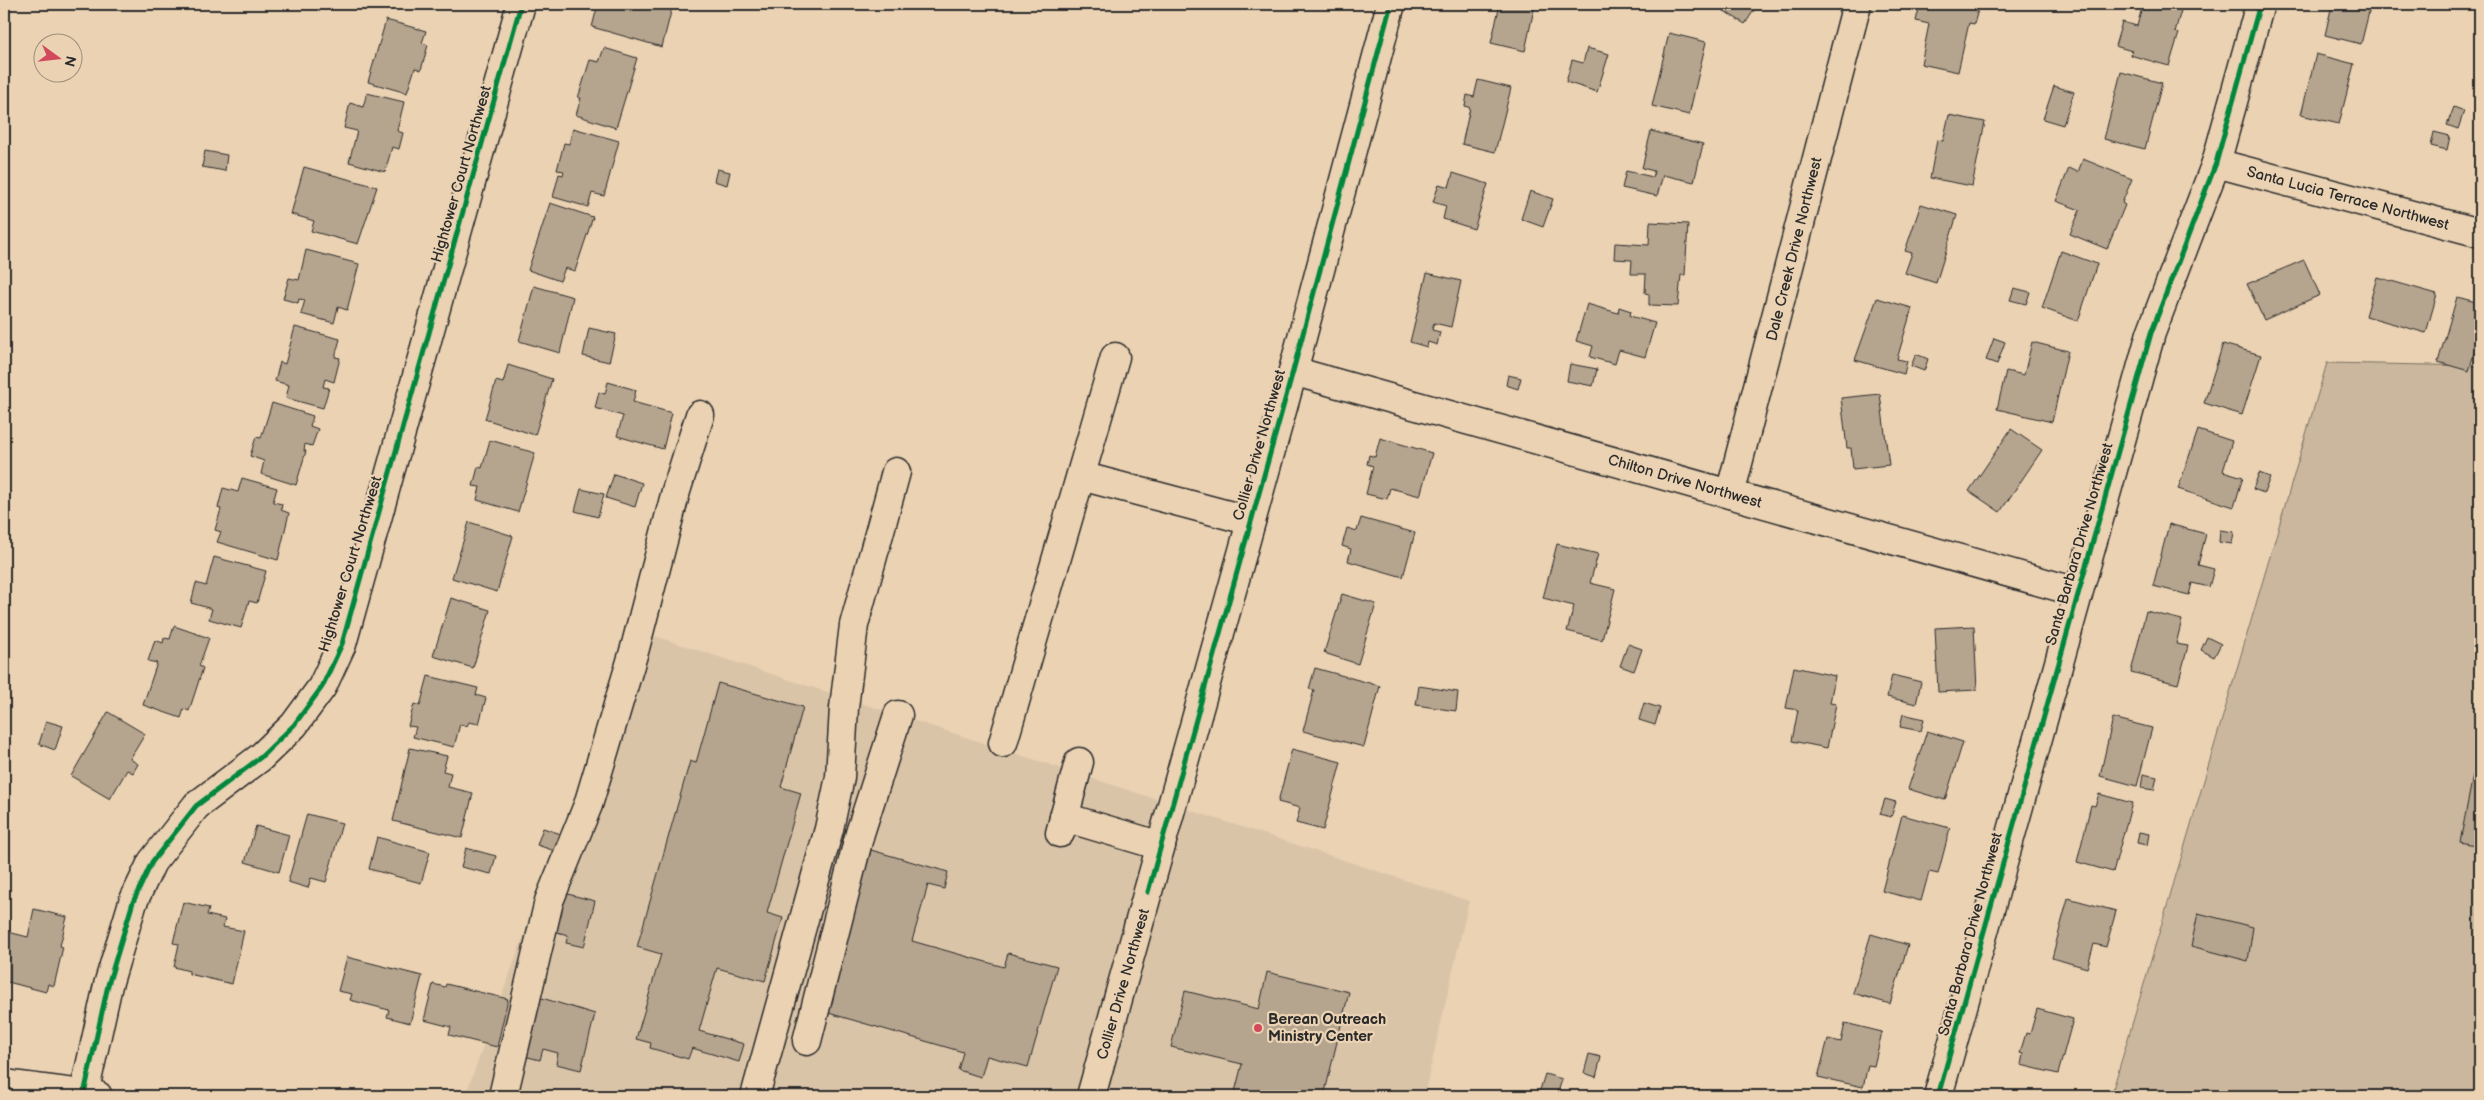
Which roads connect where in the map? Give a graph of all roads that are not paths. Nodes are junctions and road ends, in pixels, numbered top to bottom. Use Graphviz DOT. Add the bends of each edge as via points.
graph roads {
  1 [pos="521,4"];
  2 [pos="1391,4"];
  3 [pos="1857,4"];
  4 [pos="2260,4"];
  5 [pos="2216,163"];
  6 [pos="2480,233"];
  7 [pos="1115,358"];
  8 [pos="1293,370"];
  9 [pos="700,415"];
  10 [pos="896,472"];
  11 [pos="1081,476"];
  12 [pos="1730,494"];
  13 [pos="1251,521"];
  14 [pos="2078,592"];
  15 [pos="898,715"];
  16 [pos="1003,743"];
  17 [pos="1079,762"];
  18 [pos="1161,846"];
  19 [pos="807,1041"];
  20 [pos="4,1084"];
  21 [pos="91,1095"];
  22 [pos="503,1096"];
  23 [pos="755,1096"];
  24 [pos="1091,1096"];
  25 [pos="1938,1096"];
  1 -- 21 [label="street, Hightower Court Northwest" via="342,644 322,687 294,725 261,757 196,806 152,862 133,902 108,985"];
  2 -- 8 [label="street, Collier Drive Northwest"];
  3 -- 12 [label="street, Dale Creek Drive Northwest"];
  4 -- 5 [label="street, Santa Barbara Drive Northwest"];
  5 -- 6 [label="street, Santa Lucia Terrace Northwest"];
  5 -- 14 [label="street, Santa Barbara Drive Northwest" via="2152,333"];
  7 -- 11 [label="street"];
  8 -- 12 [label="street, Chilton Drive Northwest"];
  8 -- 13 [label="street, Collier Drive Northwest"];
  9 -- 22 [label="street" via="588,805 549,901"];
  10 -- 23 [label="street" via="854,625 840,777 829,829"];
  11 -- 13 [label="street"];
  11 -- 16 [label="street"];
  12 -- 14 [label="street, Chilton Drive Northwest"];
  13 -- 18 [label="street, Collier Drive Northwest"];
  14 -- 25 [label="street, Santa Barbara Drive Northwest"];
  15 -- 19 [label="street" via="860,833"];
  17 -- 18 [label="street" via="1062,825"];
  18 -- 24 [label="street, Collier Drive Northwest"];
  20 -- 21 [label="street"];
}
